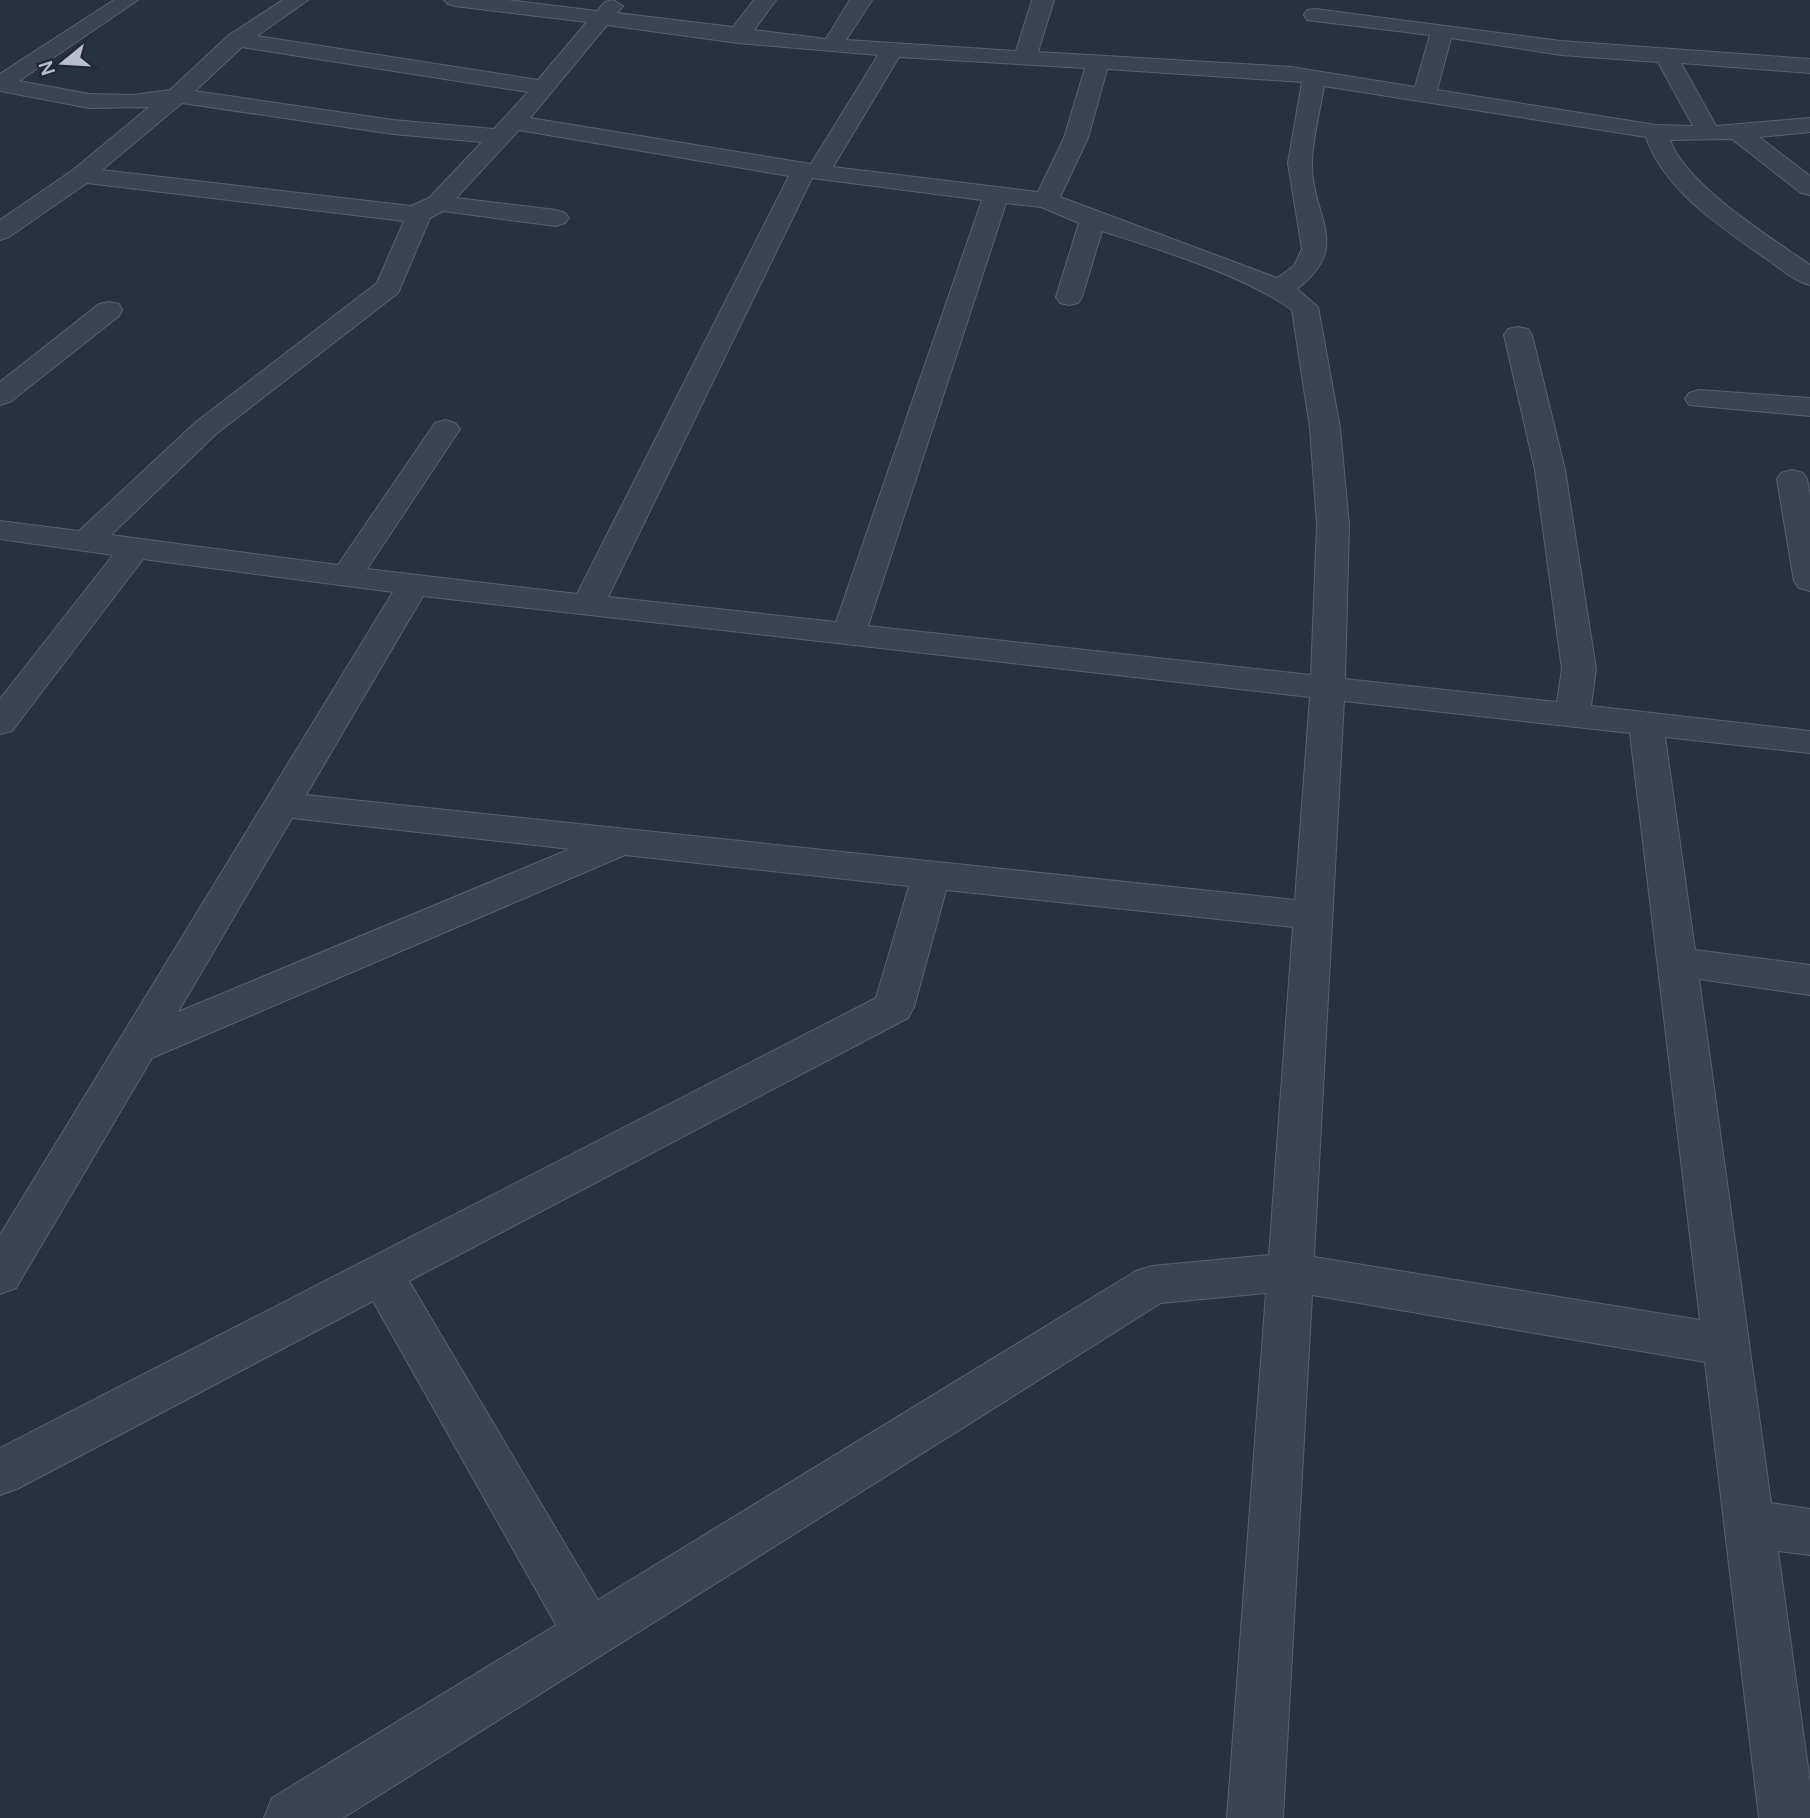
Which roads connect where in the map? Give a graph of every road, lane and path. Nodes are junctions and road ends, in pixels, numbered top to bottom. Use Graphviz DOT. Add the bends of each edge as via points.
graph roads {
  1 [pos="128,0"];
  2 [pos="297,0"];
  3 [pos="455,0"];
  4 [pos="617,0"];
  5 [pos="765,0"];
  6 [pos="861,0"];
  7 [pos="1043,0"];
  8 [pos="1314,15"];
  9 [pos="600,20"];
  10 [pos="1442,30"];
  11 [pos="738,36"];
  12 [pos="237,40"];
  13 [pos="832,46"];
  14 [pos="892,50"];
  15 [pos="1300,52"];
  16 [pos="1665,55"];
  17 [pos="1025,58"];
  18 [pos="1098,61"];
  19 [pos="1810,66"];
  20 [pos="1303,76"];
  21 [pos="1,83"];
  22 [pos="542,87"];
  23 [pos="177,95"];
  24 [pos="1424,95"];
  25 [pos="1810,125"];
  26 [pos="507,129"];
  27 [pos="1656,132"];
  28 [pos="1738,132"];
  29 [pos="1709,134"];
  30 [pos="811,171"];
  31 [pos="82,175"];
  32 [pos="1810,188"];
  33 [pos="997,193"];
  34 [pos="1046,200"];
  35 [pos="429,208"];
  36 [pos="556,218"];
  37 [pos="1093,220"];
  38 [pos="0,232"];
  39 [pos="1810,277"];
  40 [pos="1280,289"];
  41 [pos="1069,297"];
  42 [pos="109,310"];
  43 [pos="1518,335"];
  44 [pos="0,396"];
  45 [pos="1699,399"];
  46 [pos="1810,407"];
  47 [pos="445,429"];
  48 [pos="1792,479"];
  49 [pos="0,530"];
  50 [pos="87,541"];
  51 [pos="135,548"];
  52 [pos="347,576"];
  53 [pos="1810,581"];
  54 [pos="413,585"];
  55 [pos="589,603"];
  56 [pos="849,633"];
  57 [pos="1328,687"];
  58 [pos="1573,714"];
  59 [pos="0,723"];
  60 [pos="1646,723"];
  61 [pos="1810,742"];
  62 [pos="281,805"];
  63 [pos="622,842"];
  64 [pos="931,876"];
  65 [pos="1314,916"];
  66 [pos="1677,962"];
  67 [pos="1810,980"];
  68 [pos="136,1047"];
  69 [pos="1291,1272"];
  70 [pos="381,1274"];
  71 [pos="0,1275"];
  72 [pos="1726,1345"];
  73 [pos="0,1473"];
  74 [pos="1749,1523"];
  75 [pos="1810,1532"];
  76 [pos="589,1634"];
  77 [pos="292,1818"];
  78 [pos="1255,1818"];
  79 [pos="1787,1818"];
  1 -- 21 [label="street"];
  2 -- 12 [label="street"];
  3 -- 9 [label="street"];
  4 -- 9 [label="street"];
  5 -- 11 [label="street"];
  6 -- 13 [label="street"];
  7 -- 17 [label="street"];
  8 -- 10 [label="street"];
  9 -- 11 [label="street"];
  9 -- 22 [label="street"];
  10 -- 16 [label="street" via="1561,48"];
  10 -- 24 [label="street"];
  11 -- 13 [label="street"];
  12 -- 22 [label="street"];
  12 -- 23 [label="street"];
  13 -- 14 [label="street"];
  14 -- 17 [label="street"];
  14 -- 30 [label="street"];
  15 -- 20 [label="street"];
  16 -- 19 [label="street"];
  16 -- 29 [label="street"];
  17 -- 18 [label="street"];
  18 -- 20 [label="street"];
  18 -- 34 [label="street" via="1076,138"];
  20 -- 24 [label="street"];
  20 -- 40 [label="street" via="1300,163 1315,249 1305,270"];
  21 -- 23 [label="street" via="89,103 146,103"];
  22 -- 26 [label="street"];
  23 -- 26 [label="street" via="393,127"];
  23 -- 31 [label="street"];
  24 -- 27 [label="street"];
  25 -- 28 [label="street"];
  26 -- 30 [label="street"];
  26 -- 35 [label="street"];
  27 -- 29 [label="street"];
  27 -- 39 [label="street" via="1657,143 1676,170 1728,219"];
  28 -- 29 [label="street"];
  28 -- 32 [label="street"];
  30 -- 33 [label="street"];
  30 -- 55 [label="street"];
  31 -- 35 [label="street"];
  31 -- 38 [label="street"];
  33 -- 34 [label="street"];
  33 -- 56 [label="street"];
  34 -- 37 [label="street"];
  35 -- 36 [label="street"];
  35 -- 50 [label="street" via="389,287 206,428"];
  37 -- 40 [label="street"];
  37 -- 41 [label="street"];
  40 -- 57 [label="street" via="1305,307 1325,428 1333,525"];
  42 -- 44 [label="street"];
  43 -- 58 [label="street" via="1550,470 1578,669"];
  45 -- 46 [label="street"];
  47 -- 52 [label="street"];
  48 -- 53 [label="street"];
  49 -- 50 [label="street"];
  50 -- 51 [label="street"];
  51 -- 52 [label="street"];
  51 -- 59 [label="street"];
  52 -- 54 [label="street"];
  54 -- 55 [label="street"];
  54 -- 62 [label="street"];
  55 -- 56 [label="street"];
  56 -- 57 [label="street"];
  57 -- 58 [label="street"];
  57 -- 65 [label="street"];
  58 -- 60 [label="street"];
  60 -- 61 [label="street"];
  60 -- 66 [label="street"];
  62 -- 63 [label="street"];
  62 -- 68 [label="street"];
  63 -- 64 [label="street"];
  63 -- 68 [label="street"];
  64 -- 65 [label="street"];
  64 -- 70 [label="street" via="894,1007"];
  65 -- 69 [label="street"];
  66 -- 67 [label="street"];
  66 -- 72 [label="street"];
  68 -- 71 [label="street"];
  69 -- 72 [label="street"];
  69 -- 76 [label="street" via="1152,1285"];
  69 -- 78 [label="street"];
  70 -- 73 [label="street"];
  70 -- 76 [label="street"];
  72 -- 74 [label="street"];
  74 -- 75 [label="street"];
  74 -- 79 [label="street"];
  76 -- 77 [label="street"];
}
